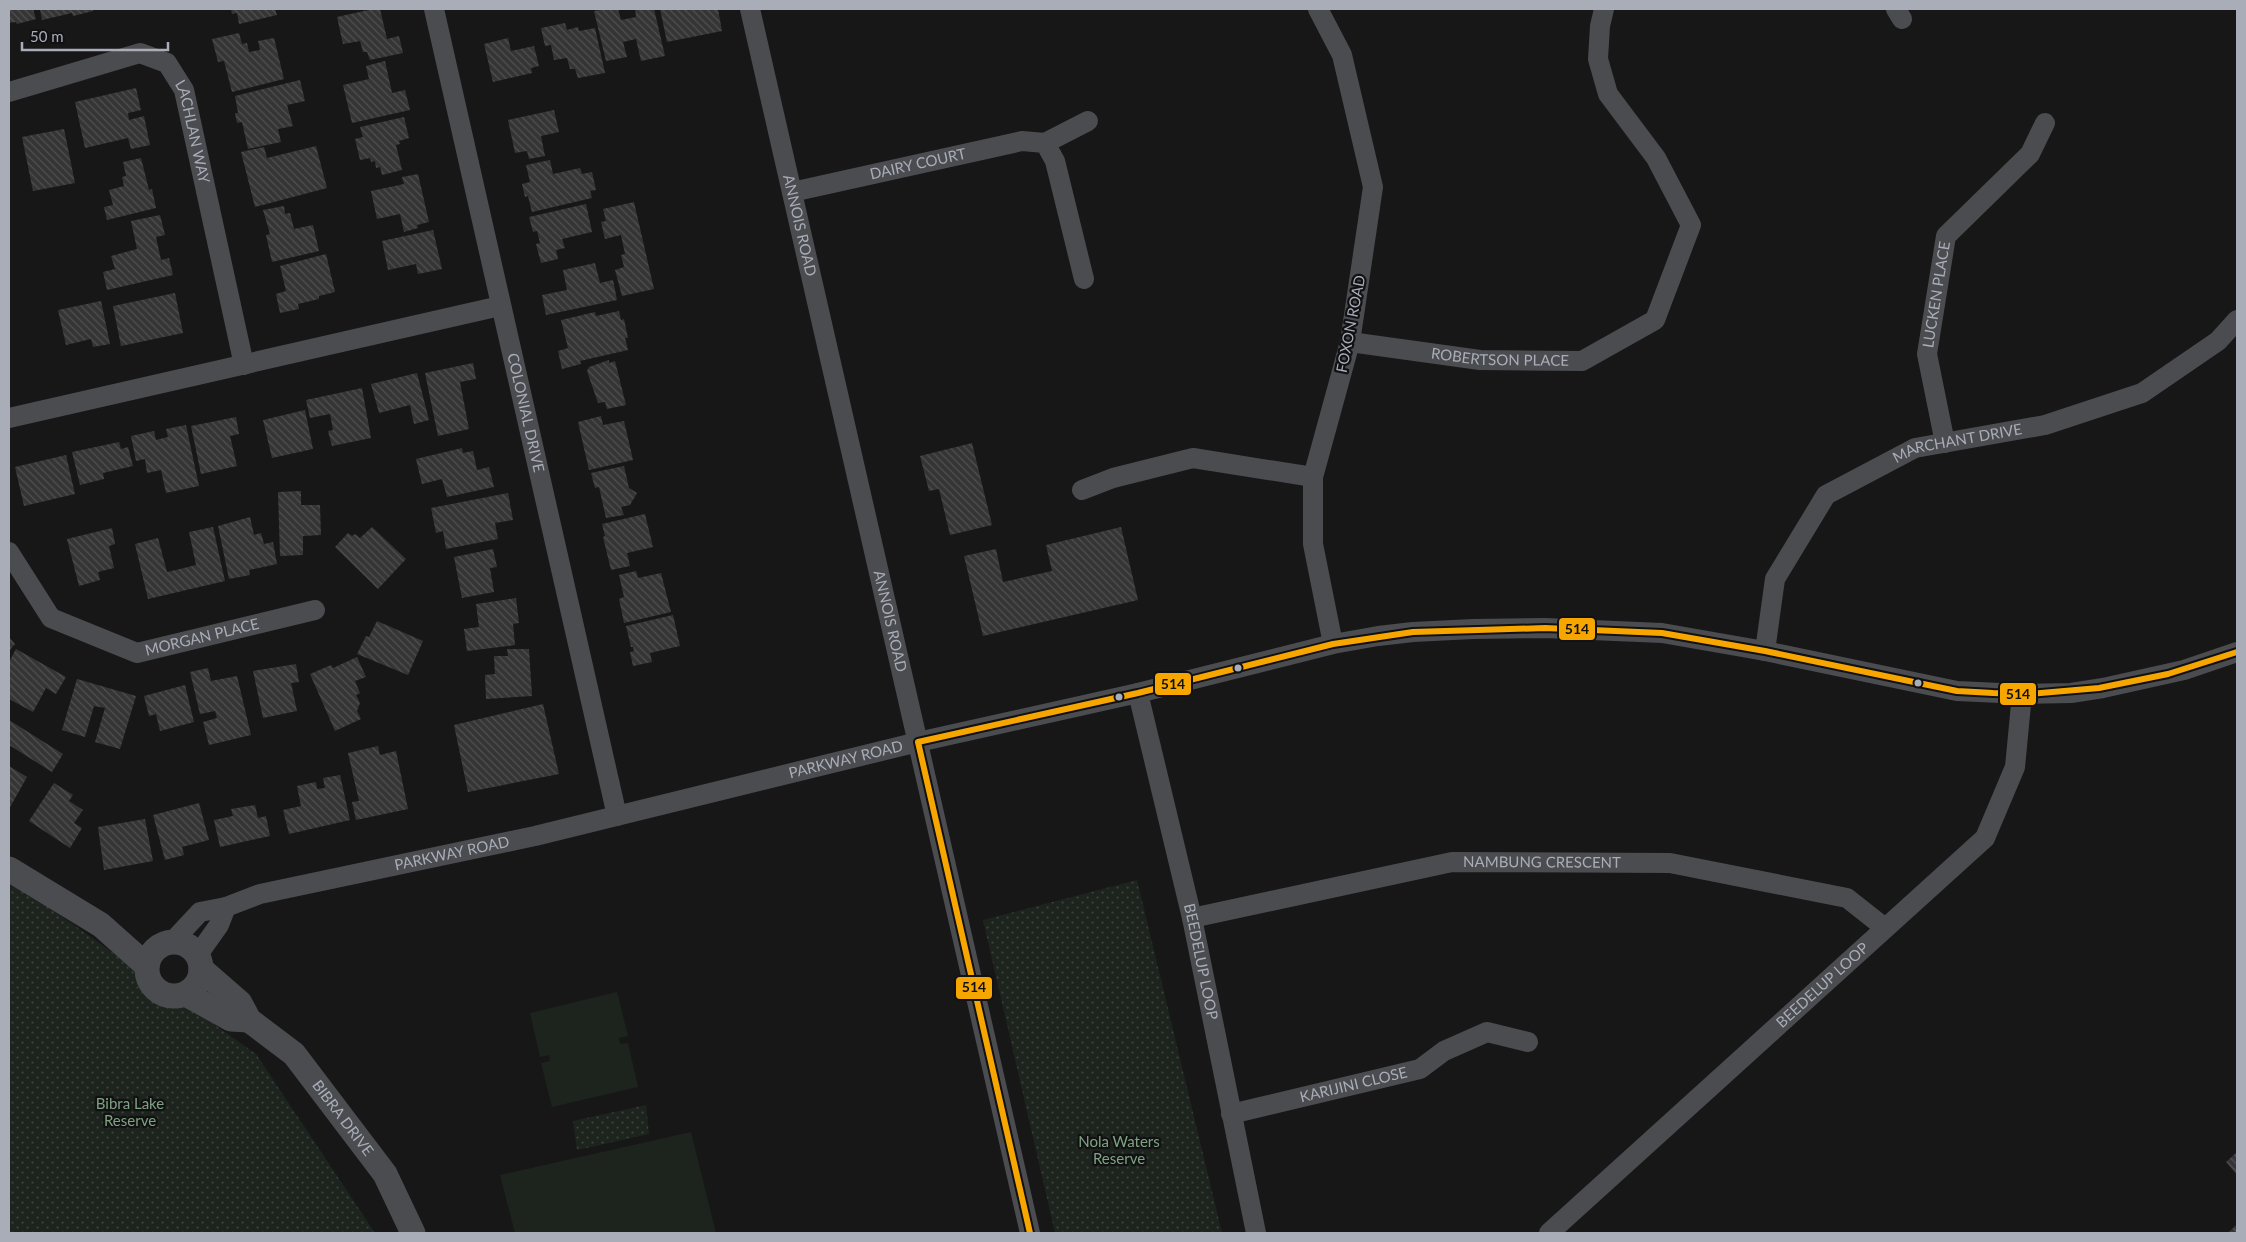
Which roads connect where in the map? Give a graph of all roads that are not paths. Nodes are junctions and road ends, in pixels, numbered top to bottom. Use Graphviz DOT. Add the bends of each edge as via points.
graph roads {
  1 [pos="434,9"];
  2 [pos="750,9"];
  3 [pos="1318,9"];
  4 [pos="1604,9"];
  5 [pos="9,92"];
  6 [pos="1088,121"];
  7 [pos="2045,123"];
  8 [pos="1045,143"];
  9 [pos="792,192"];
  10 [pos="1084,279"];
  11 [pos="500,306"];
  12 [pos="2237,320"];
  13 [pos="1350,342"];
  14 [pos="244,365"];
  15 [pos="9,418"];
  16 [pos="1945,442"];
  17 [pos="1312,478"];
  18 [pos="1082,490"];
  19 [pos="9,552"];
  20 [pos="315,610"];
  21 [pos="1333,644"];
  22 [pos="1766,651"];
  23 [pos="2237,652"];
  24 [pos="1138,693"];
  25 [pos="2022,694"];
  26 [pos="918,742"];
  27 [pos="617,816"];
  28 [pos="9,870"];
  29 [pos="226,907"];
  30 [pos="1192,918"];
  31 [pos="1885,928"];
  32 [pos="159,952"];
  33 [pos="199,962"];
  34 [pos="186,994"];
  35 [pos="249,1020"];
  36 [pos="1528,1042"];
  37 [pos="1231,1114"];
  38 [pos="413,1233"];
  39 [pos="1030,1233"];
  40 [pos="1256,1233"];
  41 [pos="1548,1233"];
  1 -- 11 [label="street, COLONIAL DRIVE"];
  2 -- 9 [label="street, ANNOIS ROAD"];
  3 -- 13 [label="street, FOXON ROAD" via="1342,55 1373,188"];
  4 -- 13 [label="street, ROBERTSON PLACE" via="1598,59 1608,94 1656,158 1691,225 1655,320 1582,361 1480,360"];
  5 -- 14 [label="street, LACHLAN WAY" via="140,53 167,63 184,90"];
  6 -- 8 [label="street"];
  7 -- 16 [label="street, LUCKEN PLACE" via="2030,154 1946,236 1927,354"];
  8 -- 9 [label="street, DAIRY COURT" via="1022,141"];
  8 -- 10 [label="street" via="1055,161"];
  9 -- 26 [label="street, ANNOIS ROAD"];
  11 -- 14 [label="street"];
  11 -- 27 [label="street, COLONIAL DRIVE"];
  12 -- 16 [label="street, MARCHANT DRIVE" via="2218,341 2142,393 2045,425"];
  13 -- 17 [label="street, FOXON ROAD"];
  14 -- 15 [label="street"];
  16 -- 22 [label="street, MARCHANT DRIVE" via="1915,448 1826,495 1775,579"];
  17 -- 18 [label="street" via="1193,458 1113,478"];
  17 -- 21 [label="street, FOXON ROAD" via="1313,544"];
  19 -- 20 [label="street, MORGAN PLACE" via="50,618 137,653"];
  21 -- 22 [label="street, PARKWAY ROAD" via="1413,632 1545,628 1662,634"];
  21 -- 24 [label="street, PARKWAY ROAD"];
  22 -- 25 [label="street, PARKWAY ROAD" via="1957,691"];
  23 -- 25 [label="street, PARKWAY ROAD" via="2184,670 2103,688 2071,693"];
  24 -- 26 [label="street, PARKWAY ROAD"];
  24 -- 30 [label="street, BEEDELUP LOOP"];
  25 -- 31 [label="street, BEEDELUP LOOP" via="2015,767 1985,838"];
  26 -- 27 [label="street, PARKWAY ROAD"];
  26 -- 39 [label="street, ANNOIS ROAD"];
  27 -- 29 [label="street, PARKWAY ROAD" via="260,894"];
  28 -- 32 [label="street" via="101,925"];
  29 -- 32 [label="street, PARKWAY ROAD" via="200,912"];
  29 -- 33 [label="street"];
  30 -- 31 [label="street, NAMBUNG CRESCENT" via="1452,862 1670,863 1847,898"];
  30 -- 37 [label="street, BEEDELUP LOOP"];
  31 -- 41 [label="street, BEEDELUP LOOP"];
  32 -- 33 [label="street" via="186,945"];
  32 -- 34 [label="street" via="150,981 160,992 173,996"];
  33 -- 34 [label="street" via="197,984"];
  33 -- 35 [label="street, BIBRA DRIVE" via="240,1003"];
  34 -- 35 [label="street, BIBRA DRIVE" via="231,1019"];
  35 -- 38 [label="street, BIBRA DRIVE" via="294,1054 385,1174"];
  36 -- 37 [label="street, KARIJINI CLOSE" via="1487,1032 1444,1051 1420,1069"];
  37 -- 40 [label="street, BEEDELUP LOOP"];
}
